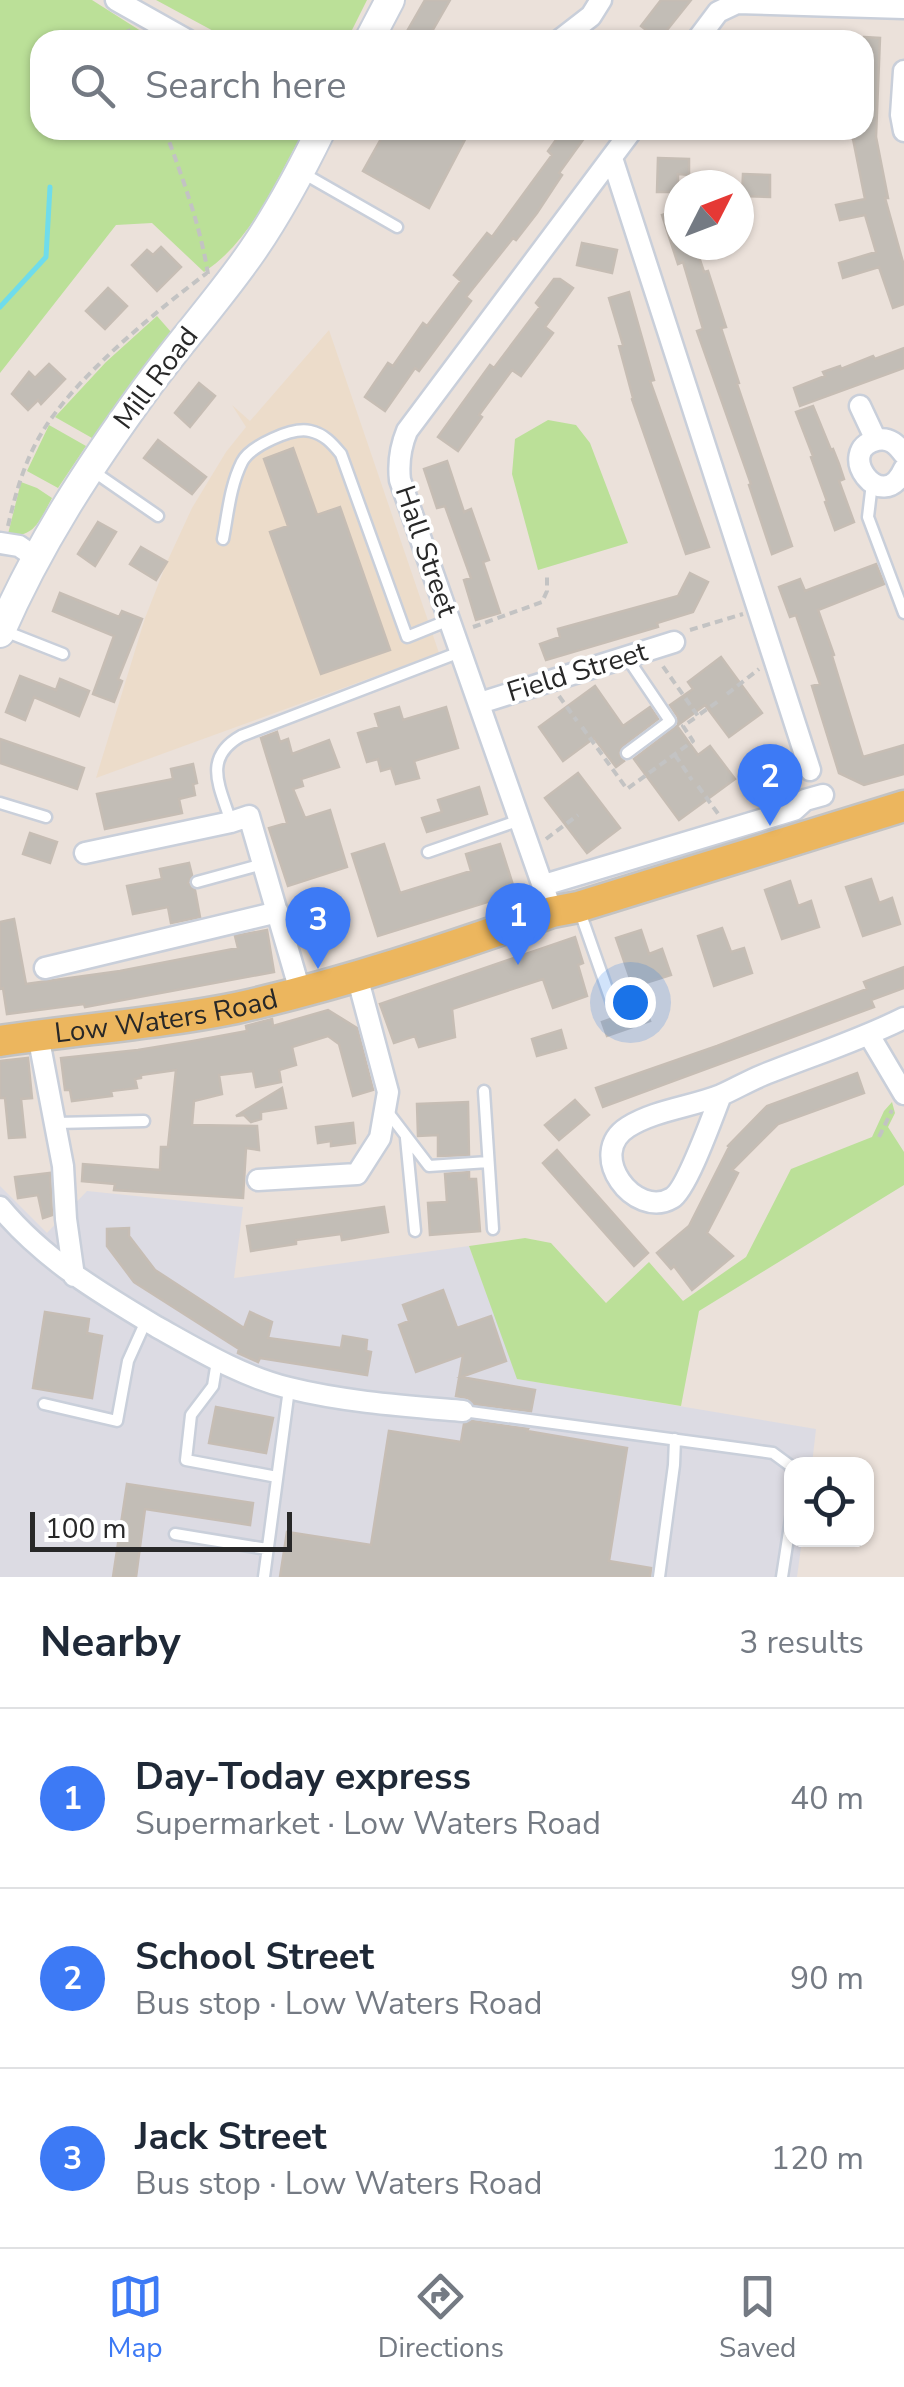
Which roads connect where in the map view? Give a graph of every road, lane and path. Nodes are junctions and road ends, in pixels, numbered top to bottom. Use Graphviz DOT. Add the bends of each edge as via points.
graph roads {
  1 [pos="116,0"];
  2 [pos="390,0"];
  3 [pos="601,0"];
  4 [pos="904,8"];
  5 [pos="169,30"];
  6 [pos="374,30"];
  7 [pos="573,30"];
  8 [pos="705,30"];
  9 [pos="904,72"];
  10 [pos="903,123"];
  11 [pos="169,140"];
  12 [pos="316,140"];
  13 [pos="625,140"];
  14 [pos="612,158"];
  15 [pos="300,172"];
  16 [pos="397,227"];
  17 [pos="239,268"];
  18 [pos="208,272"];
  19 [pos="212,304"];
  20 [pos="860,406"];
  21 [pos="876,440"];
  22 [pos="904,454"];
  23 [pos="89,469"];
  24 [pos="900,481"];
  25 [pos="872,483"];
  26 [pos="158,516"];
  27 [pos="223,539"];
  28 [pos="1,543"];
  29 [pos="35,557"];
  30 [pos="547,576"];
  31 [pos="757,609"];
  32 [pos="904,613"];
  33 [pos="1,631"];
  34 [pos="455,635"];
  35 [pos="674,642"];
  36 [pos="63,654"];
  37 [pos="626,656"];
  38 [pos="773,658"];
  39 [pos="548,681"];
  40 [pos="727,694"];
  41 [pos="720,700"];
  42 [pos="480,702"];
  43 [pos="698,716"];
  44 [pos="577,720"];
  45 [pos="627,753"];
  46 [pos="675,755"];
  47 [pos="810,770"];
  48 [pos="692,780"];
  49 [pos="698,786"];
  50 [pos="823,795"];
  51 [pos="0,803"];
  52 [pos="904,806"];
  53 [pos="578,814"];
  54 [pos="46,817"];
  55 [pos="240,819"];
  56 [pos="521,820"];
  57 [pos="730,829"];
  58 [pos="531,849"];
  59 [pos="85,852"];
  60 [pos="428,852"];
  61 [pos="264,864"];
  62 [pos="197,882"];
  63 [pos="558,901"];
  64 [pos="278,912"];
  65 [pos="45,968"];
  66 [pos="357,976"];
  67 [pos="300,991"];
  68 [pos="614,1010"];
  69 [pos="904,1018"];
  70 [pos="38,1035"];
  71 [pos="869,1036"];
  72 [pos="0,1040"];
  73 [pos="484,1091"];
  74 [pos="903,1094"];
  75 [pos="721,1095"];
  76 [pos="385,1108"];
  77 [pos="144,1121"];
  78 [pos="55,1123"];
  79 [pos="406,1136"];
  80 [pos="880,1137"];
  81 [pos="488,1162"];
  82 [pos="258,1180"];
  83 [pos="0,1207"];
  84 [pos="493,1229"];
  85 [pos="415,1232"];
  86 [pos="74,1276"];
  87 [pos="147,1320"];
  88 [pos="217,1361"];
  89 [pos="289,1388"];
  90 [pos="44,1404"];
  91 [pos="463,1412"];
  92 [pos="675,1439"];
  93 [pos="784,1462"];
  94 [pos="277,1477"];
  95 [pos="175,1534"];
  96 [pos="787,1547"];
  97 [pos="268,1549"];
  98 [pos="264,1577"];
  99 [pos="659,1577"];
  100 [pos="782,1577"];
  1 -- 5 [label="street"];
  2 -- 6 [label="main road"];
  3 -- 7 [label="street"];
  4 -- 8 [label="street" via="738,3 718,12"];
  9 -- 10 [label="street"];
  11 -- 18 [label="path"];
  12 -- 15 [label="main road, Mill Road"];
  13 -- 14 [label="street, Hall Street"];
  14 -- 31 [label="street"];
  14 -- 34 [label="street, Hall Street" via="401,445 400,480"];
  15 -- 16 [label="lane"];
  15 -- 17 [label="main road, Mill Road"];
  17 -- 18 [label="path" via="227,259"];
  17 -- 19 [label="main road, Mill Road"];
  18 -- 19 [label="path"];
  18 -- 28 [label="path" via="121,345 46,424"];
  19 -- 23 [label="main road, Mill Road"];
  20 -- 21 [label="street"];
  21 -- 22 [label="street" via="898,445"];
  21 -- 25 [label="street" via="860,454 863,476"];
  23 -- 26 [label="lane"];
  23 -- 29 [label="main road, Mill Road"];
  24 -- 25 [label="street"];
  25 -- 32 [label="lane" via="868,517"];
  27 -- 34 [label="lane" via="244,457 272,438 307,430 329,439 408,637"];
  28 -- 29 [label="street"];
  29 -- 33 [label="main road, Mill Road"];
  30 -- 34 [label="path" via="542,602"];
  31 -- 35 [label="path" via="686,631"];
  31 -- 38 [label="street"];
  33 -- 36 [label="lane"];
  34 -- 42 [label="street, Hall Street"];
  34 -- 55 [label="lane" via="228,743 218,754 216,776"];
  35 -- 37 [label="street, Field Street"];
  37 -- 39 [label="street, Field Street"];
  37 -- 45 [label="lane" via="670,720"];
  38 -- 40 [label="path"];
  38 -- 47 [label="street"];
  39 -- 42 [label="street, Field Street"];
  39 -- 44 [label="path"];
  41 -- 43 [label="path"];
  42 -- 56 [label="street, Hall Street"];
  46 -- 48 [label="path"];
  49 -- 57 [label="path"];
  50 -- 57 [label="street, Low Waters Road"];
  51 -- 54 [label="lane"];
  52 -- 63 [label="main road, Low Waters Road"];
  53 -- 58 [label="path"];
  55 -- 59 [label="street"];
  55 -- 61 [label="street"];
  56 -- 58 [label="street, Hall Street"];
  56 -- 60 [label="lane"];
  57 -- 63 [label="street, Low Waters Road"];
  58 -- 63 [label="street, Hall Street"];
  61 -- 62 [label="lane"];
  61 -- 64 [label="street"];
  63 -- 66 [label="main road, Low Waters Road"];
  63 -- 68 [label="lane"];
  64 -- 65 [label="street"];
  64 -- 67 [label="street"];
  66 -- 67 [label="main road, Low Waters Road"];
  66 -- 76 [label="street" via="388,1092"];
  67 -- 70 [label="main road, Low Waters Road" via="236,1008"];
  69 -- 71 [label="street"];
  70 -- 72 [label="main road, Low Waters Road"];
  70 -- 78 [label="street"];
  71 -- 74 [label="street"];
  71 -- 75 [label="street"];
  73 -- 81 [label="lane"];
  74 -- 80 [label="path"];
  75 -- 75 [label="street" via="671,1199 640,1198 622,1186 612,1166 612,1147 622,1130"];
  76 -- 79 [label="lane"];
  76 -- 82 [label="street" via="380,1138 357,1174"];
  77 -- 78 [label="lane"];
  78 -- 86 [label="street"];
  79 -- 81 [label="lane" via="429,1166"];
  79 -- 85 [label="lane"];
  81 -- 84 [label="lane"];
  83 -- 86 [label="street"];
  86 -- 87 [label="street"];
  87 -- 88 [label="street"];
  87 -- 90 [label="lane" via="128,1360 118,1420"];
  88 -- 89 [label="street"];
  88 -- 94 [label="lane" via="212,1386 191,1415 186,1460"];
  89 -- 91 [label="street"];
  89 -- 94 [label="lane"];
  91 -- 92 [label="lane"];
  92 -- 93 [label="lane" via="772,1454"];
  92 -- 99 [label="lane"];
  94 -- 97 [label="lane"];
  95 -- 97 [label="lane"];
  96 -- 100 [label="lane"];
  97 -- 98 [label="lane"];
}
